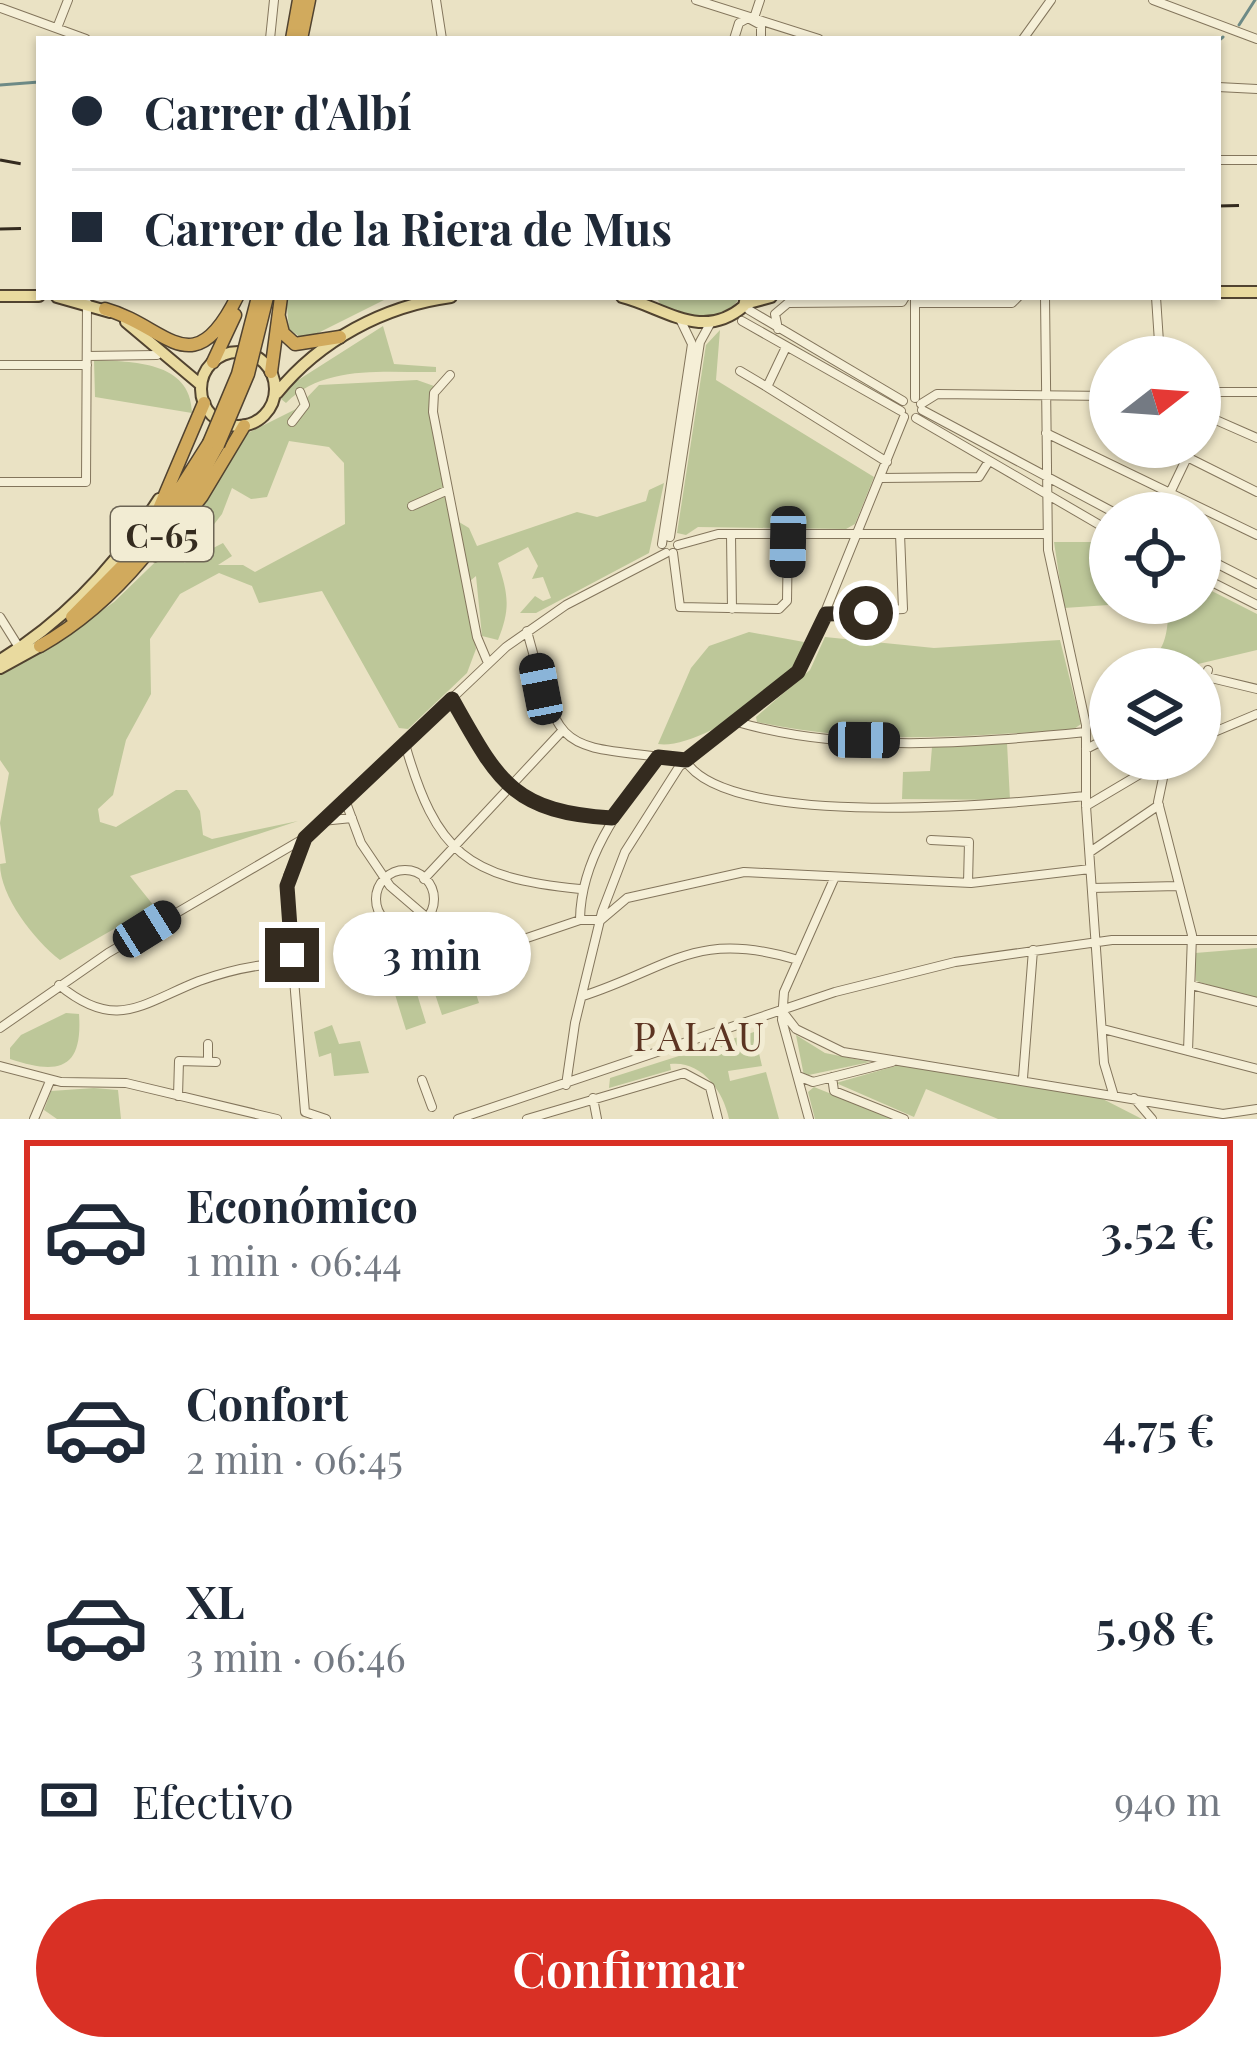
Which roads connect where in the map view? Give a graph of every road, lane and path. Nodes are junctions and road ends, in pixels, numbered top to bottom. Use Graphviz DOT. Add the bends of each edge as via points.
graph roads {
  1 [pos="68,0"];
  2 [pos="274,0"];
  3 [pos="299,0"];
  4 [pos="308,0"];
  5 [pos="436,0"];
  6 [pos="696,0"];
  7 [pos="760,0"];
  8 [pos="1052,0"];
  9 [pos="1153,0"];
  10 [pos="2,7"];
  11 [pos="754,18"];
  12 [pos="57,28"];
  13 [pos="78,36"];
  14 [pos="269,36"];
  15 [pos="296,36"];
  16 [pos="297,36"];
  17 [pos="442,36"];
  18 [pos="735,36"];
  19 [pos="762,36"];
  20 [pos="810,36"];
  21 [pos="1025,36"];
  22 [pos="1257,39"];
  23 [pos="1221,86"];
  24 [pos="1257,89"];
  25 [pos="1221,160"];
  26 [pos="1257,160"];
  27 [pos="1221,292"];
  28 [pos="1257,292"];
  29 [pos="0,296"];
  30 [pos="36,296"];
  31 [pos="75,300"];
  32 [pos="237,300"];
  33 [pos="238,300"];
  34 [pos="257,300"];
  35 [pos="266,300"];
  36 [pos="281,300"];
  37 [pos="437,300"];
  38 [pos="630,300"];
  39 [pos="653,300"];
  40 [pos="792,300"];
  41 [pos="903,300"];
  42 [pos="915,300"];
  43 [pos="1015,300"];
  44 [pos="1045,300"];
  45 [pos="1156,300"];
  46 [pos="87,302"];
  47 [pos="743,309"];
  48 [pos="105,310"];
  49 [pos="662,313"];
  50 [pos="279,317"];
  51 [pos="681,321"];
  52 [pos="711,322"];
  53 [pos="778,331"];
  54 [pos="1159,336"];
  55 [pos="340,337"];
  56 [pos="786,347"];
  57 [pos="157,355"];
  58 [pos="87,361"];
  59 [pos="212,363"];
  60 [pos="0,365"];
  61 [pos="183,365"];
  62 [pos="299,368"];
  63 [pos="740,371"];
  64 [pos="271,373"];
  65 [pos="450,375"];
  66 [pos="201,385"];
  67 [pos="767,387"];
  68 [pos="300,392"];
  69 [pos="1221,392"];
  70 [pos="1257,392"];
  71 [pos="274,395"];
  72 [pos="1046,395"];
  73 [pos="1089,396"];
  74 [pos="204,404"];
  75 [pos="919,407"];
  76 [pos="903,410"];
  77 [pos="292,422"];
  78 [pos="1221,422"];
  79 [pos="244,426"];
  80 [pos="1046,433"];
  81 [pos="1257,438"];
  82 [pos="214,444"];
  83 [pos="887,461"];
  84 [pos="988,465"];
  85 [pos="1217,468"];
  86 [pos="178,471"];
  87 [pos="881,478"];
  88 [pos="1047,479"];
  89 [pos="0,482"];
  90 [pos="448,490"];
  91 [pos="1166,492"];
  92 [pos="1257,492"];
  93 [pos="1051,499"];
  94 [pos="1089,500"];
  95 [pos="412,506"];
  96 [pos="1221,518"];
  97 [pos="1089,520"];
  98 [pos="788,534"];
  99 [pos="900,534"];
  100 [pos="1047,534"];
  101 [pos="731,535"];
  102 [pos="858,535"];
  103 [pos="1257,535"];
  104 [pos="670,547"];
  105 [pos="1221,566"];
  106 [pos="109,582"];
  107 [pos="1257,584"];
  108 [pos="1221,587"];
  109 [pos="1257,605"];
  110 [pos="732,609"];
  111 [pos="91,611"];
  112 [pos="826,614"];
  113 [pos="0,617"];
  114 [pos="523,634"];
  115 [pos="40,646"];
  116 [pos="7,658"];
  117 [pos="488,663"];
  118 [pos="1221,684"];
  119 [pos="1257,688"];
  120 [pos="452,699"];
  121 [pos="1257,714"];
  122 [pos="736,722"];
  123 [pos="1221,729"];
  124 [pos="563,730"];
  125 [pos="1086,732"];
  126 [pos="405,744"];
  127 [pos="1089,748"];
  128 [pos="1086,749"];
  129 [pos="658,757"];
  130 [pos="686,760"];
  131 [pos="1126,780"];
  132 [pos="1159,780"];
  133 [pos="509,789"];
  134 [pos="345,800"];
  135 [pos="1085,801"];
  136 [pos="1159,805"];
  137 [pos="352,818"];
  138 [pos="612,818"];
  139 [pos="320,821"];
  140 [pos="305,838"];
  141 [pos="931,840"];
  142 [pos="454,848"];
  143 [pos="1089,853"];
  144 [pos="1090,869"];
  145 [pos="382,877"];
  146 [pos="834,879"];
  147 [pos="424,880"];
  148 [pos="968,883"];
  149 [pos="1178,886"];
  150 [pos="1092,887"];
  151 [pos="580,889"];
  152 [pos="580,903"];
  153 [pos="601,916"];
  154 [pos="428,919"];
  155 [pos="580,920"];
  156 [pos="1257,940"];
  157 [pos="1097,941"];
  158 [pos="1192,943"];
  159 [pos="1033,950"];
  160 [pos="798,960"];
  161 [pos="293,962"];
  162 [pos="59,985"];
  163 [pos="1191,986"];
  164 [pos="581,996"];
  165 [pos="1257,1002"];
  166 [pos="782,1011"];
  167 [pos="0,1028"];
  168 [pos="1103,1029"];
  169 [pos="208,1044"];
  170 [pos="1188,1052"];
  171 [pos="873,1062"];
  172 [pos="0,1066"];
  173 [pos="1257,1070"];
  174 [pos="797,1074"];
  175 [pos="832,1077"];
  176 [pos="1023,1078"];
  177 [pos="422,1080"];
  178 [pos="50,1081"];
  179 [pos="813,1082"];
  180 [pos="566,1085"];
  181 [pos="1113,1093"];
  182 [pos="178,1096"];
  183 [pos="1133,1096"];
  184 [pos="803,1098"];
  185 [pos="593,1099"];
  186 [pos="432,1107"];
  187 [pos="1257,1109"];
  188 [pos="558,1114"];
  189 [pos="488,1116"];
  190 [pos="34,1119"];
  191 [pos="278,1119"];
  192 [pos="326,1119"];
  193 [pos="458,1119"];
  194 [pos="527,1119"];
  195 [pos="597,1119"];
  196 [pos="718,1119"];
  197 [pos="809,1119"];
  198 [pos="904,1119"];
  199 [pos="1151,1119"];
  1 -- 12 [label="street"];
  2 -- 14 [label="street"];
  3 -- 15 [label="highway"];
  4 -- 16 [label="highway"];
  5 -- 17 [label="street"];
  6 -- 11 [label="street"];
  7 -- 11 [label="street"];
  8 -- 21 [label="street"];
  9 -- 22 [label="street"];
  10 -- 12 [label="street"];
  11 -- 18 [label="street" via="740,23"];
  11 -- 19 [label="street"];
  11 -- 20 [label="street"];
  12 -- 13 [label="street"];
  23 -- 24 [label="street"];
  25 -- 26 [label="street"];
  27 -- 28 [label="main road"];
  29 -- 30 [label="main road"];
  31 -- 46 [label="main road"];
  32 -- 48 [label="highway" via="215,334 187,346"];
  33 -- 59 [label="highway"];
  34 -- 82 [label="highway, C-65, bridge"];
  35 -- 82 [label="highway, C-65, bridge" via="248,374"];
  36 -- 50 [label="highway"];
  37 -- 55 [label="main road"];
  38 -- 49 [label="main road"];
  39 -- 49 [label="main road"];
  40 -- 41 [label="street"];
  40 -- 53 [label="street" via="777,311"];
  42 -- 43 [label="street"];
  42 -- 75 [label="street"];
  44 -- 72 [label="street"];
  45 -- 54 [label="street"];
  46 -- 48 [label="main road"];
  46 -- 58 [label="street"];
  47 -- 52 [label="main road"];
  47 -- 53 [label="street"];
  47 -- 56 [label="street"];
  48 -- 61 [label="main road"];
  49 -- 51 [label="main road"];
  50 -- 55 [label="highway" via="295,344"];
  50 -- 64 [label="highway"];
  51 -- 52 [label="main road"];
  51 -- 104 [label="street" via="692,344"];
  52 -- 104 [label="street" via="700,342"];
  53 -- 76 [label="street"];
  55 -- 62 [label="main road"];
  56 -- 67 [label="street"];
  56 -- 76 [label="street"];
  57 -- 58 [label="street"];
  58 -- 60 [label="street"];
  58 -- 89 [label="street" via="86,482"];
  59 -- 61 [label="main road"];
  59 -- 64 [label="main road" via="245,353"];
  59 -- 66 [label="main road"];
  61 -- 66 [label="main road"];
  62 -- 64 [label="main road"];
  62 -- 71 [label="main road"];
  63 -- 67 [label="street"];
  64 -- 71 [label="main road"];
  65 -- 90 [label="street" via="432,405"];
  66 -- 74 [label="main road"];
  67 -- 83 [label="street"];
  68 -- 77 [label="street" via="305,405"];
  69 -- 70 [label="street"];
  71 -- 79 [label="main road" via="264,416"];
  72 -- 73 [label="street"];
  72 -- 75 [label="street" via="937,394"];
  72 -- 80 [label="street"];
  74 -- 79 [label="main road" via="220,422"];
  74 -- 86 [label="highway"];
  75 -- 76 [label="street"];
  75 -- 76 [label="street"];
  75 -- 84 [label="street"];
  75 -- 88 [label="street"];
  76 -- 83 [label="street"];
  78 -- 81 [label="street"];
  79 -- 111 [label="highway" via="168,542"];
  80 -- 88 [label="street"];
  80 -- 91 [label="street"];
  82 -- 106 [label="highway, C-65"];
  82 -- 111 [label="highway, C-65" via="153,546"];
  83 -- 87 [label="street"];
  84 -- 87 [label="street" via="979,477"];
  84 -- 93 [label="street"];
  85 -- 92 [label="street"];
  86 -- 106 [label="highway" via="151,526"];
  86 -- 116 [label="main road" via="113,563"];
  87 -- 102 [label="street"];
  88 -- 93 [label="street"];
  88 -- 94 [label="street"];
  90 -- 95 [label="street"];
  90 -- 117 [label="street"];
  93 -- 97 [label="street"];
  93 -- 100 [label="street"];
  96 -- 103 [label="street"];
  98 -- 101 [label="street"];
  98 -- 102 [label="street"];
  98 -- 110 [label="street" via="785,605"];
  99 -- 100 [label="street"];
  99 -- 102 [label="street"];
  99 -- 112 [label="street" via="900,612"];
  100 -- 125 [label="street"];
  101 -- 104 [label="street"];
  101 -- 110 [label="street"];
  102 -- 112 [label="street"];
  104 -- 110 [label="street" via="677,604"];
  104 -- 114 [label="street"];
  105 -- 107 [label="street"];
  106 -- 115 [label="highway, C-65"];
  108 -- 109 [label="street"];
  111 -- 115 [label="highway, C-65"];
  112 -- 122 [label="street" via="798,672"];
  113 -- 116 [label="street"];
  114 -- 117 [label="street"];
  114 -- 124 [label="street" via="545,704"];
  115 -- 116 [label="main road, C-65"];
  117 -- 120 [label="street"];
  118 -- 119 [label="street"];
  120 -- 126 [label="street"];
  120 -- 133 [label="street"];
  121 -- 123 [label="street"];
  122 -- 125 [label="street" via="840,740"];
  122 -- 130 [label="street"];
  124 -- 129 [label="street" via="603,753"];
  124 -- 133 [label="street"];
  125 -- 128 [label="street"];
  126 -- 134 [label="street"];
  126 -- 142 [label="street" via="424,806"];
  127 -- 128 [label="street"];
  128 -- 135 [label="street"];
  129 -- 130 [label="street"];
  129 -- 138 [label="street"];
  130 -- 135 [label="street" via="719,789 776,802"];
  130 -- 153 [label="street" via="646,810"];
  131 -- 135 [label="street"];
  132 -- 136 [label="street"];
  133 -- 138 [label="street" via="553,811"];
  133 -- 142 [label="street"];
  134 -- 137 [label="street"];
  134 -- 139 [label="street"];
  135 -- 143 [label="street"];
  136 -- 143 [label="street"];
  136 -- 149 [label="street"];
  137 -- 139 [label="street"];
  137 -- 145 [label="street"];
  138 -- 151 [label="street"];
  139 -- 140 [label="street"];
  140 -- 161 [label="street" via="287,886"];
  140 -- 162 [label="street"];
  141 -- 148 [label="street" via="969,842"];
  142 -- 147 [label="street"];
  142 -- 151 [label="street" via="506,878"];
  143 -- 144 [label="street"];
  144 -- 148 [label="street"];
  144 -- 150 [label="street"];
  145 -- 147 [label="street" via="403,871"];
  145 -- 154 [label="street"];
  145 -- 154 [label="street" via="376,898 386,920 409,928"];
  146 -- 148 [label="street"];
  146 -- 153 [label="street" via="772,872 701,878 627,898"];
  146 -- 160 [label="street"];
  147 -- 154 [label="street" via="434,901"];
  149 -- 150 [label="street"];
  149 -- 158 [label="street"];
  150 -- 157 [label="street"];
  151 -- 152 [label="street"];
  152 -- 153 [label="street"];
  152 -- 155 [label="street"];
  153 -- 155 [label="street"];
  153 -- 164 [label="street"];
  154 -- 155 [label="street" via="494,944"];
  156 -- 158 [label="street"];
  157 -- 158 [label="street"];
  157 -- 159 [label="street"];
  157 -- 168 [label="street"];
  158 -- 163 [label="street"];
  159 -- 166 [label="street" via="901,975"];
  159 -- 176 [label="street"];
  160 -- 164 [label="street" via="748,947 694,950"];
  160 -- 166 [label="street"];
  161 -- 162 [label="street" via="236,969 124,1012 87,1005"];
  161 -- 192 [label="street" via="305,1112"];
  162 -- 167 [label="street"];
  163 -- 165 [label="street"];
  163 -- 170 [label="street"];
  164 -- 180 [label="street"];
  166 -- 171 [label="street" via="820,1044"];
  166 -- 174 [label="street"];
  166 -- 180 [label="street"];
  168 -- 170 [label="street"];
  168 -- 181 [label="street"];
  169 -- 182 [label="street" via="212,1062 179,1061"];
  170 -- 173 [label="street"];
  171 -- 175 [label="street"];
  171 -- 176 [label="street"];
  172 -- 178 [label="street"];
  174 -- 179 [label="street"];
  174 -- 184 [label="street"];
  175 -- 179 [label="street"];
  175 -- 198 [label="street" via="834,1090"];
  176 -- 181 [label="street"];
  177 -- 186 [label="street"];
  178 -- 182 [label="street" via="127,1083"];
  178 -- 190 [label="street"];
  179 -- 184 [label="street"];
  180 -- 189 [label="street"];
  181 -- 183 [label="street"];
  182 -- 191 [label="street"];
  183 -- 187 [label="street" via="1223,1114"];
  183 -- 199 [label="street"];
  184 -- 197 [label="street"];
  185 -- 188 [label="street"];
  185 -- 195 [label="street"];
  185 -- 196 [label="street" via="687,1073 710,1087"];
  188 -- 194 [label="street"];
  189 -- 193 [label="street"];
}
